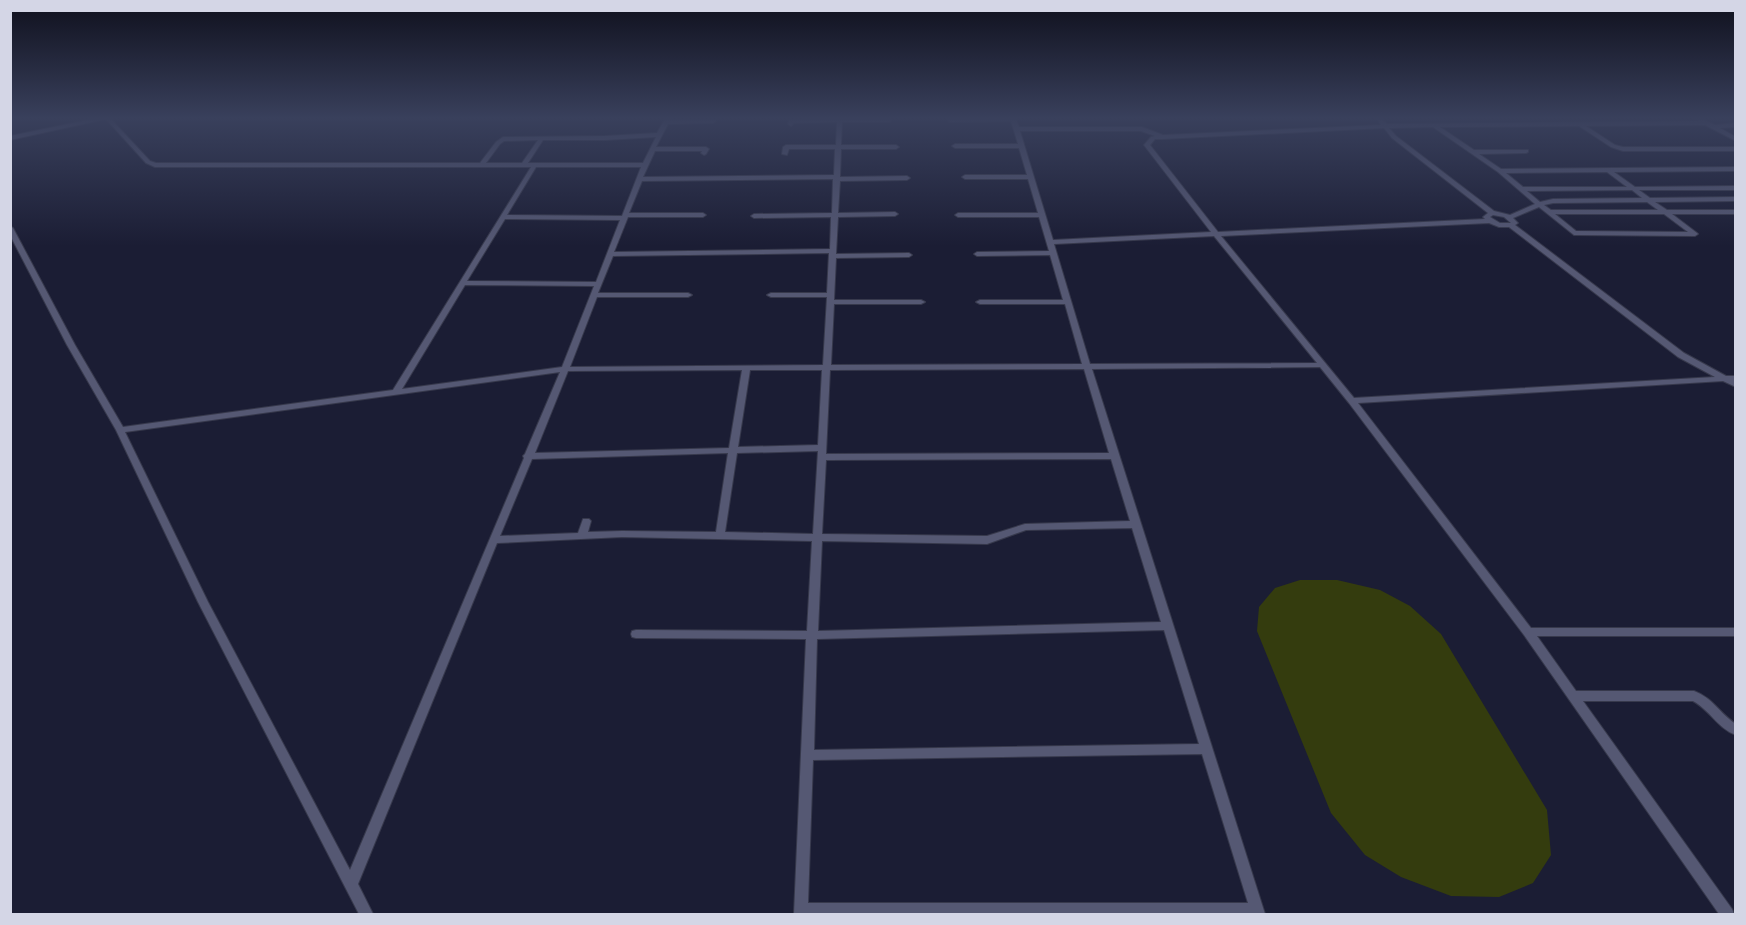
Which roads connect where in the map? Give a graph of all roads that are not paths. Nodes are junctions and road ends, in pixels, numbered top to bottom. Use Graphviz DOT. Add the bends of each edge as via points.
graph roads {
  1 [pos="146,160"];
  2 [pos="485,160"];
  3 [pos="527,160"];
  4 [pos="647,160"];
  5 [pos="837,160"];
  6 [pos="1025,160"];
  7 [pos="1158,160"];
  8 [pos="1424,160"];
  9 [pos="1485,160"];
  10 [pos="534,165"];
  11 [pos="645,165"];
  12 [pos="481,166"];
  13 [pos="523,166"];
  14 [pos="1736,169"];
  15 [pos="1608,170"];
  16 [pos="1500,171"];
  17 [pos="965,177"];
  18 [pos="1030,177"];
  19 [pos="836,178"];
  20 [pos="907,178"];
  21 [pos="640,179"];
  22 [pos="1633,188"];
  23 [pos="1736,188"];
  24 [pos="1522,189"];
  25 [pos="1579,189"];
  26 [pos="1736,199"];
  27 [pos="1594,200"];
  28 [pos="1648,200"];
  29 [pos="1540,204"];
  30 [pos="1665,212"];
  31 [pos="1736,212"];
  32 [pos="1492,213"];
  33 [pos="1550,213"];
  34 [pos="703,214"];
  35 [pos="895,214"];
  36 [pos="834,215"];
  37 [pos="958,215"];
  38 [pos="1041,215"];
  39 [pos="625,216"];
  40 [pos="754,216"];
  41 [pos="502,217"];
  42 [pos="1489,221"];
  43 [pos="1511,221"];
  44 [pos="10,228"];
  45 [pos="1216,234"];
  46 [pos="1050,242"];
  47 [pos="832,253"];
  48 [pos="1053,253"];
  49 [pos="610,254"];
  50 [pos="978,254"];
  51 [pos="909,255"];
  52 [pos="462,283"];
  53 [pos="599,284"];
  54 [pos="594,295"];
  55 [pos="688,295"];
  56 [pos="771,295"];
  57 [pos="829,298"];
  58 [pos="921,302"];
  59 [pos="980,302"];
  60 [pos="1068,302"];
  61 [pos="1323,366"];
  62 [pos="1087,367"];
  63 [pos="746,368"];
  64 [pos="827,368"];
  65 [pos="565,369"];
  66 [pos="1721,378"];
  67 [pos="1736,378"];
  68 [pos="1736,385"];
  69 [pos="396,392"];
  70 [pos="1352,401"];
  71 [pos="120,430"];
  72 [pos="733,450"];
  73 [pos="821,453"];
  74 [pos="527,456"];
  75 [pos="1115,456"];
  76 [pos="586,521"];
  77 [pos="1136,524"];
  78 [pos="720,535"];
  79 [pos="582,536"];
  80 [pos="817,538"];
  81 [pos="494,540"];
  82 [pos="1168,626"];
  83 [pos="1528,632"];
  84 [pos="1736,632"];
  85 [pos="636,634"];
  86 [pos="812,635"];
  87 [pos="1573,696"];
  88 [pos="1736,730"];
  89 [pos="1206,749"];
  90 [pos="807,755"];
  91 [pos="351,884"];
  92 [pos="802,912"];
  93 [pos="1257,912"];
  94 [pos="366,915"];
  95 [pos="1727,915"];
  1 -- 12 [label="street" via="155,165"];
  2 -- 12 [label="street"];
  3 -- 13 [label="street"];
  4 -- 11 [label="street"];
  5 -- 19 [label="street"];
  6 -- 18 [label="street"];
  7 -- 45 [label="street"];
  8 -- 32 [label="street"];
  9 -- 16 [label="street"];
  10 -- 11 [label="street"];
  10 -- 13 [label="street"];
  10 -- 41 [label="street"];
  11 -- 21 [label="street"];
  12 -- 13 [label="street"];
  14 -- 15 [label="street"];
  15 -- 16 [label="street"];
  15 -- 22 [label="street"];
  16 -- 24 [label="street"];
  17 -- 18 [label="street"];
  18 -- 38 [label="street"];
  19 -- 20 [label="street"];
  19 -- 21 [label="street"];
  19 -- 36 [label="street"];
  21 -- 39 [label="street"];
  22 -- 23 [label="street"];
  22 -- 25 [label="street"];
  22 -- 28 [label="street"];
  24 -- 25 [label="street"];
  24 -- 29 [label="street"];
  25 -- 27 [label="street"];
  26 -- 28 [label="street"];
  27 -- 28 [label="street"];
  27 -- 29 [label="street"];
  28 -- 30 [label="street"];
  29 -- 33 [label="street"];
  29 -- 43 [label="street"];
  30 -- 31 [label="street"];
  30 -- 33 [label="street"];
  30 -- 33 [label="street" via="1695,234 1582,235"];
  32 -- 42 [label="street" via="1486,215"];
  32 -- 43 [label="street"];
  34 -- 39 [label="street"];
  35 -- 36 [label="street"];
  36 -- 40 [label="street"];
  36 -- 47 [label="street"];
  37 -- 38 [label="street"];
  38 -- 46 [label="street"];
  39 -- 41 [label="street"];
  39 -- 49 [label="street"];
  41 -- 52 [label="street"];
  42 -- 43 [label="street"];
  42 -- 45 [label="street"];
  43 -- 66 [label="street" via="1681,355"];
  44 -- 71 [label="street"];
  45 -- 46 [label="street"];
  45 -- 61 [label="street"];
  46 -- 48 [label="street"];
  47 -- 49 [label="street"];
  47 -- 51 [label="street"];
  47 -- 57 [label="street"];
  48 -- 50 [label="street"];
  48 -- 60 [label="street"];
  49 -- 53 [label="street"];
  52 -- 53 [label="street"];
  52 -- 69 [label="street"];
  53 -- 54 [label="street"];
  54 -- 55 [label="street"];
  54 -- 65 [label="street"];
  56 -- 57 [label="street"];
  57 -- 58 [label="street"];
  57 -- 64 [label="street"];
  59 -- 60 [label="street"];
  60 -- 62 [label="street"];
  61 -- 62 [label="street"];
  61 -- 70 [label="street"];
  62 -- 64 [label="street"];
  62 -- 75 [label="street"];
  63 -- 64 [label="street"];
  63 -- 65 [label="street"];
  63 -- 72 [label="street"];
  64 -- 73 [label="street"];
  65 -- 69 [label="street"];
  65 -- 74 [label="street"];
  66 -- 67 [label="street"];
  66 -- 68 [label="street"];
  66 -- 70 [label="street"];
  69 -- 71 [label="street"];
  70 -- 83 [label="street"];
  71 -- 91 [label="street" via="203,602"];
  72 -- 73 [label="street"];
  72 -- 74 [label="street"];
  72 -- 78 [label="street"];
  73 -- 75 [label="street"];
  73 -- 80 [label="street"];
  74 -- 81 [label="street"];
  75 -- 77 [label="street"];
  76 -- 79 [label="street"];
  77 -- 80 [label="street" via="1025,527 987,540"];
  77 -- 82 [label="street"];
  78 -- 79 [label="street"];
  78 -- 80 [label="street"];
  79 -- 81 [label="street"];
  80 -- 86 [label="street"];
  81 -- 91 [label="street"];
  82 -- 86 [label="street"];
  82 -- 89 [label="street"];
  83 -- 84 [label="street"];
  83 -- 87 [label="street"];
  85 -- 86 [label="street"];
  86 -- 90 [label="street"];
  87 -- 88 [label="street" via="1694,696 1706,702 1727,727"];
  87 -- 95 [label="street"];
  89 -- 90 [label="street"];
  89 -- 93 [label="street"];
  90 -- 92 [label="street"];
  91 -- 94 [label="street"];
  92 -- 93 [label="street"];
}
